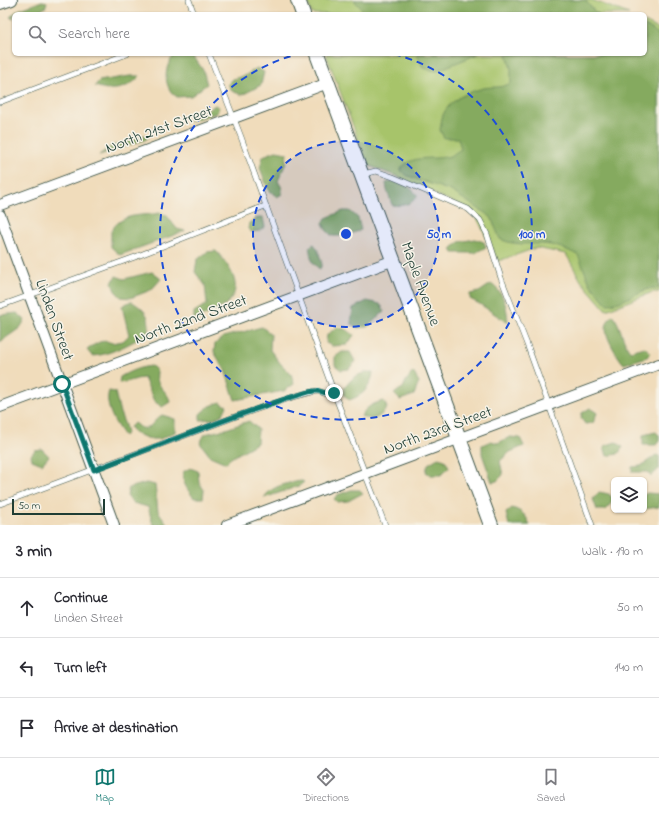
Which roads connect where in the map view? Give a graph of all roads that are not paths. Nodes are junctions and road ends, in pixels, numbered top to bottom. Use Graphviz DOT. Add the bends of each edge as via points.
graph roads {
  1 [pos="12,0"];
  2 [pos="189,0"];
  3 [pos="298,0"];
  4 [pos="0,4"];
  5 [pos="193,12"];
  6 [pos="302,12"];
  7 [pos="122,56"];
  8 [pos="210,56"];
  9 [pos="319,56"];
  10 [pos="328,83"];
  11 [pos="0,102"];
  12 [pos="233,118"];
  13 [pos="362,175"];
  14 [pos="0,204"];
  15 [pos="265,206"];
  16 [pos="0,215"];
  17 [pos="394,260"];
  18 [pos="29,295"];
  19 [pos="298,296"];
  20 [pos="0,306"];
  21 [pos="659,364"];
  22 [pos="62,384"];
  23 [pos="334,393"];
  24 [pos="549,405"];
  25 [pos="0,407"];
  26 [pos="459,438"];
  27 [pos="94,470"];
  28 [pos="365,474"];
  29 [pos="0,504"];
  30 [pos="114,525"];
  31 [pos="227,525"];
  32 [pos="385,525"];
  33 [pos="492,525"];
  34 [pos="592,525"];
  1 -- 4 [label="street"];
  2 -- 5 [label="lane"];
  3 -- 6 [label="main road"];
  7 -- 11 [label="lane"];
  8 -- 12 [label="lane"];
  9 -- 10 [label="main road, Maple Avenue"];
  10 -- 12 [label="street, North 21st Street"];
  10 -- 13 [label="main road, Maple Avenue"];
  12 -- 14 [label="street, North 21st Street"];
  12 -- 15 [label="lane"];
  13 -- 17 [label="main road, Maple Avenue"];
  13 -- 24 [label="lane" via="376,171 393,176 468,209 480,220"];
  15 -- 18 [label="lane"];
  15 -- 19 [label="lane"];
  16 -- 18 [label="street, Linden Street"];
  17 -- 19 [label="street, North 22nd Street"];
  17 -- 26 [label="main road, Maple Avenue"];
  18 -- 20 [label="lane"];
  18 -- 22 [label="street, Linden Street"];
  19 -- 22 [label="street, North 22nd Street"];
  19 -- 23 [label="lane"];
  21 -- 24 [label="street, North 23rd Street"];
  22 -- 25 [label="street, North 22nd Street"];
  22 -- 27 [label="street, Linden Street"];
  23 -- 27 [label="lane" via="318,391 292,397"];
  23 -- 28 [label="lane"];
  24 -- 26 [label="street, North 23rd Street"];
  24 -- 34 [label="lane"];
  26 -- 28 [label="street, North 23rd Street"];
  26 -- 33 [label="main road, Maple Avenue"];
  27 -- 29 [label="lane"];
  27 -- 30 [label="street, Linden Street"];
  28 -- 31 [label="street, North 23rd Street"];
  28 -- 32 [label="lane"];
}
